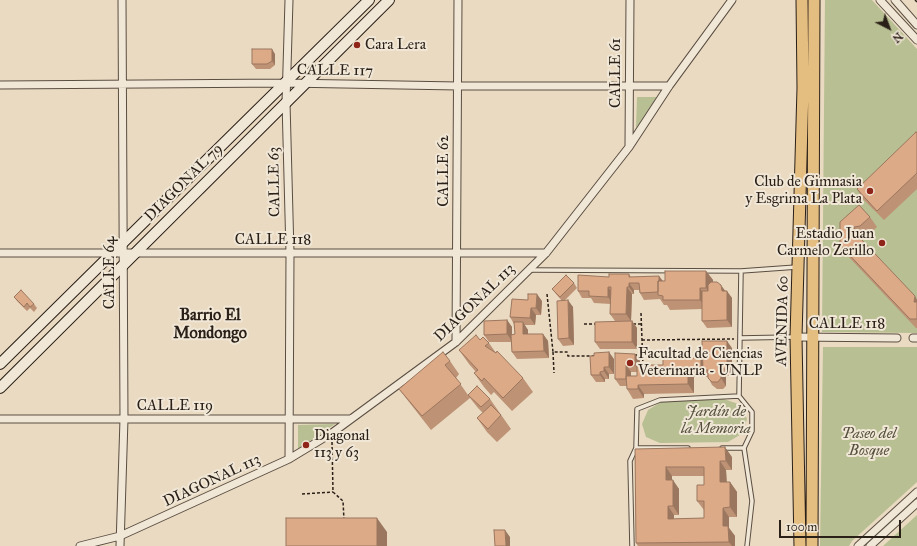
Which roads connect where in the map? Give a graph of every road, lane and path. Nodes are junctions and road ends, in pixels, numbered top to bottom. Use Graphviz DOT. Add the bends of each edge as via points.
graph roads {
  1 [pos="122,0"];
  2 [pos="289,0"];
  3 [pos="369,0"];
  4 [pos="388,0"];
  5 [pos="458,0"];
  6 [pos="630,0"];
  7 [pos="732,0"];
  8 [pos="802,0"];
  9 [pos="814,0"];
  10 [pos="880,0"];
  11 [pos="895,0"];
  12 [pos="917,24"];
  13 [pos="917,40"];
  14 [pos="286,83"];
  15 [pos="305,84"];
  16 [pos="0,86"];
  17 [pos="123,86"];
  18 [pos="458,86"];
  19 [pos="629,86"];
  20 [pos="669,86"];
  21 [pos="286,102"];
  22 [pos="629,147"];
  23 [pos="119,250"];
  24 [pos="136,252"];
  25 [pos="0,253"];
  26 [pos="290,253"];
  27 [pos="457,253"];
  28 [pos="546,253"];
  29 [pos="122,266"];
  30 [pos="798,267"];
  31 [pos="529,270"];
  32 [pos="741,271"];
  33 [pos="548,294"];
  34 [pos="641,313"];
  35 [pos="584,324"];
  36 [pos="599,324"];
  37 [pos="627,324"];
  38 [pos="642,324"];
  39 [pos="796,337"];
  40 [pos="812,337"];
  41 [pos="740,338"];
  42 [pos="897,338"];
  43 [pos="642,340"];
  44 [pos="456,342"];
  45 [pos="553,352"];
  46 [pos="628,355"];
  47 [pos="642,355"];
  48 [pos="598,356"];
  49 [pos="0,364"];
  50 [pos="643,372"];
  51 [pos="554,373"];
  52 [pos="0,388"];
  53 [pos="739,396"];
  54 [pos="0,419"];
  55 [pos="124,419"];
  56 [pos="289,419"];
  57 [pos="350,419"];
  58 [pos="332,433"];
  59 [pos="636,448"];
  60 [pos="690,448"];
  61 [pos="721,448"];
  62 [pos="744,448"];
  63 [pos="289,459"];
  64 [pos="333,492"];
  65 [pos="917,492"];
  66 [pos="302,494"];
  67 [pos="917,503"];
  68 [pos="344,520"];
  69 [pos="120,536"];
  70 [pos="80,546"];
  71 [pos="120,546"];
  72 [pos="632,546"];
  73 [pos="747,546"];
  74 [pos="800,546"];
  75 [pos="812,546"];
  76 [pos="858,546"];
  77 [pos="870,546"];
  1 -- 17 [label="street, CALLE 64"];
  2 -- 14 [label="street, CALLE 63"];
  3 -- 14 [label="main road, DIAGONAL 79"];
  4 -- 15 [label="main road, DIAGONAL 79"];
  5 -- 18 [label="street, CALLE 62"];
  6 -- 19 [label="street, CALLE 61"];
  7 -- 20 [label="street, DIAGONAL 113"];
  8 -- 30 [label="main road, AVENIDA 60" via="803,88"];
  9 -- 40 [label="main road, AVENIDA 60"];
  10 -- 13 [label="street"];
  11 -- 12 [label="street"];
  14 -- 15 [label="street, CALLE 117"];
  14 -- 17 [label="street, CALLE 117"];
  14 -- 21 [label="street, CALLE 63"];
  14 -- 23 [label="main road, DIAGONAL 79"];
  15 -- 18 [label="street, CALLE 117"];
  15 -- 21 [label="main road, DIAGONAL 79"];
  16 -- 17 [label="street, CALLE 117"];
  17 -- 23 [label="street, CALLE 64"];
  18 -- 19 [label="street, CALLE 117"];
  18 -- 27 [label="street, CALLE 62"];
  19 -- 20 [label="street, CALLE 117"];
  19 -- 22 [label="street, CALLE 61"];
  20 -- 22 [label="street, DIAGONAL 113"];
  21 -- 24 [label="main road, DIAGONAL 79"];
  21 -- 26 [label="street, CALLE 63"];
  22 -- 28 [label="street, DIAGONAL 113"];
  23 -- 24 [label="street, CALLE 118"];
  23 -- 25 [label="street, CALLE 118"];
  23 -- 29 [label="street, CALLE 64"];
  23 -- 49 [label="main road, DIAGONAL 79"];
  24 -- 26 [label="street, CALLE 118"];
  24 -- 29 [label="main road, DIAGONAL 79"];
  26 -- 27 [label="street, CALLE 118"];
  26 -- 56 [label="street, CALLE 63"];
  27 -- 28 [label="street, CALLE 118"];
  27 -- 44 [label="street, CALLE 62"];
  28 -- 31 [label="street, DIAGONAL 113"];
  29 -- 52 [label="main road, DIAGONAL 79"];
  29 -- 55 [label="street, CALLE 64"];
  30 -- 32 [label="lane"];
  30 -- 39 [label="main road, AVENIDA 60"];
  31 -- 32 [label="lane"];
  31 -- 44 [label="street, DIAGONAL 113"];
  32 -- 41 [label="lane"];
  33 -- 45 [label="path"];
  34 -- 38 [label="path"];
  35 -- 36 [label="path"];
  37 -- 38 [label="path"];
  38 -- 43 [label="path"];
  39 -- 40 [label="street, CALLE 118"];
  39 -- 41 [label="lane"];
  39 -- 74 [label="main road, AVENIDA 60"];
  40 -- 42 [label="street, CALLE 118"];
  40 -- 75 [label="main road, AVENIDA 60"];
  41 -- 43 [label="path"];
  41 -- 53 [label="lane"];
  43 -- 47 [label="path"];
  44 -- 57 [label="street, DIAGONAL 113"];
  45 -- 48 [label="path" via="567,352 568,356"];
  45 -- 51 [label="path"];
  46 -- 47 [label="path"];
  47 -- 50 [label="path"];
  53 -- 59 [label="lane" via="660,400 637,409"];
  53 -- 62 [label="lane" via="752,412 752,432"];
  54 -- 55 [label="street, CALLE 119"];
  55 -- 56 [label="street, CALLE 119"];
  55 -- 69 [label="street, CALLE 64"];
  56 -- 57 [label="street, CALLE 119"];
  56 -- 63 [label="street, CALLE 63"];
  57 -- 58 [label="street, DIAGONAL 113"];
  58 -- 63 [label="street, DIAGONAL 113"];
  58 -- 64 [label="path"];
  59 -- 60 [label="lane"];
  59 -- 72 [label="lane" via="630,461"];
  61 -- 62 [label="lane"];
  62 -- 73 [label="lane" via="752,501"];
  63 -- 69 [label="street, DIAGONAL 113"];
  64 -- 66 [label="path"];
  64 -- 68 [label="path" via="343,501"];
  65 -- 76 [label="street"];
  67 -- 77 [label="street"];
  69 -- 70 [label="street, DIAGONAL 113"];
  69 -- 71 [label="street, CALLE 64"];
}
